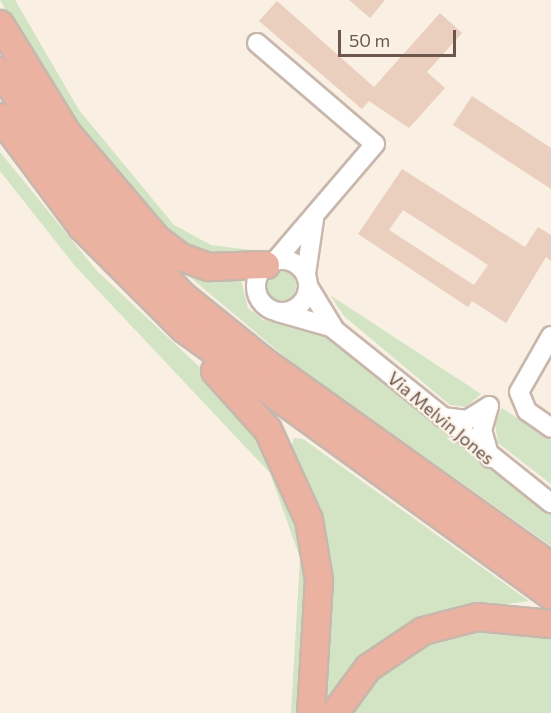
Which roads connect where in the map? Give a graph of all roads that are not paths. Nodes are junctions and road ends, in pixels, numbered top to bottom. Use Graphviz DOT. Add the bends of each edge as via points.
graph roads {
  1 [pos="0,24"];
  2 [pos="257,43"];
  3 [pos="0,71"];
  4 [pos="0,117"];
  5 [pos="62,203"];
  6 [pos="319,210"];
  7 [pos="271,262"];
  8 [pos="307,280"];
  9 [pos="278,312"];
  10 [pos="335,330"];
  11 [pos="551,336"];
  12 [pos="430,409"];
  13 [pos="551,428"];
  14 [pos="496,464"];
  15 [pos="551,503"];
  16 [pos="504,533"];
  17 [pos="551,553"];
  18 [pos="551,566"];
  19 [pos="551,596"];
  20 [pos="551,624"];
  21 [pos="311,713"];
  22 [pos="335,713"];
  1 -- 7 [label="highway" via="67,133 157,239 181,257 209,267"];
  2 -- 6 [label="street" via="375,144"];
  3 -- 16 [label="highway" via="82,189 183,296 250,351"];
  4 -- 5 [label="highway"];
  5 -- 19 [label="highway" via="124,273 206,347"];
  5 -- 21 [label="highway" via="120,284 249,405 286,462 306,509 318,572"];
  6 -- 7 [label="street"];
  6 -- 8 [label="street" via="308,240"];
  7 -- 8 [label="street" via="294,262"];
  7 -- 9 [label="street" via="256,290 264,304"];
  8 -- 9 [label="street" via="298,306"];
  8 -- 10 [label="street, Via Melvin Jones"];
  9 -- 10 [label="street, Via Melvin Jones"];
  10 -- 12 [label="street, Via Melvin Jones"];
  11 -- 13 [label="street" via="519,392 526,411"];
  12 -- 14 [label="street, Via Melvin Jones"];
  12 -- 14 [label="street" via="463,421 489,406 483,443"];
  14 -- 15 [label="street, Via Melvin Jones"];
  16 -- 17 [label="highway"];
  16 -- 18 [label="highway"];
  20 -- 22 [label="highway" via="477,617 423,631 368,668"];
}
